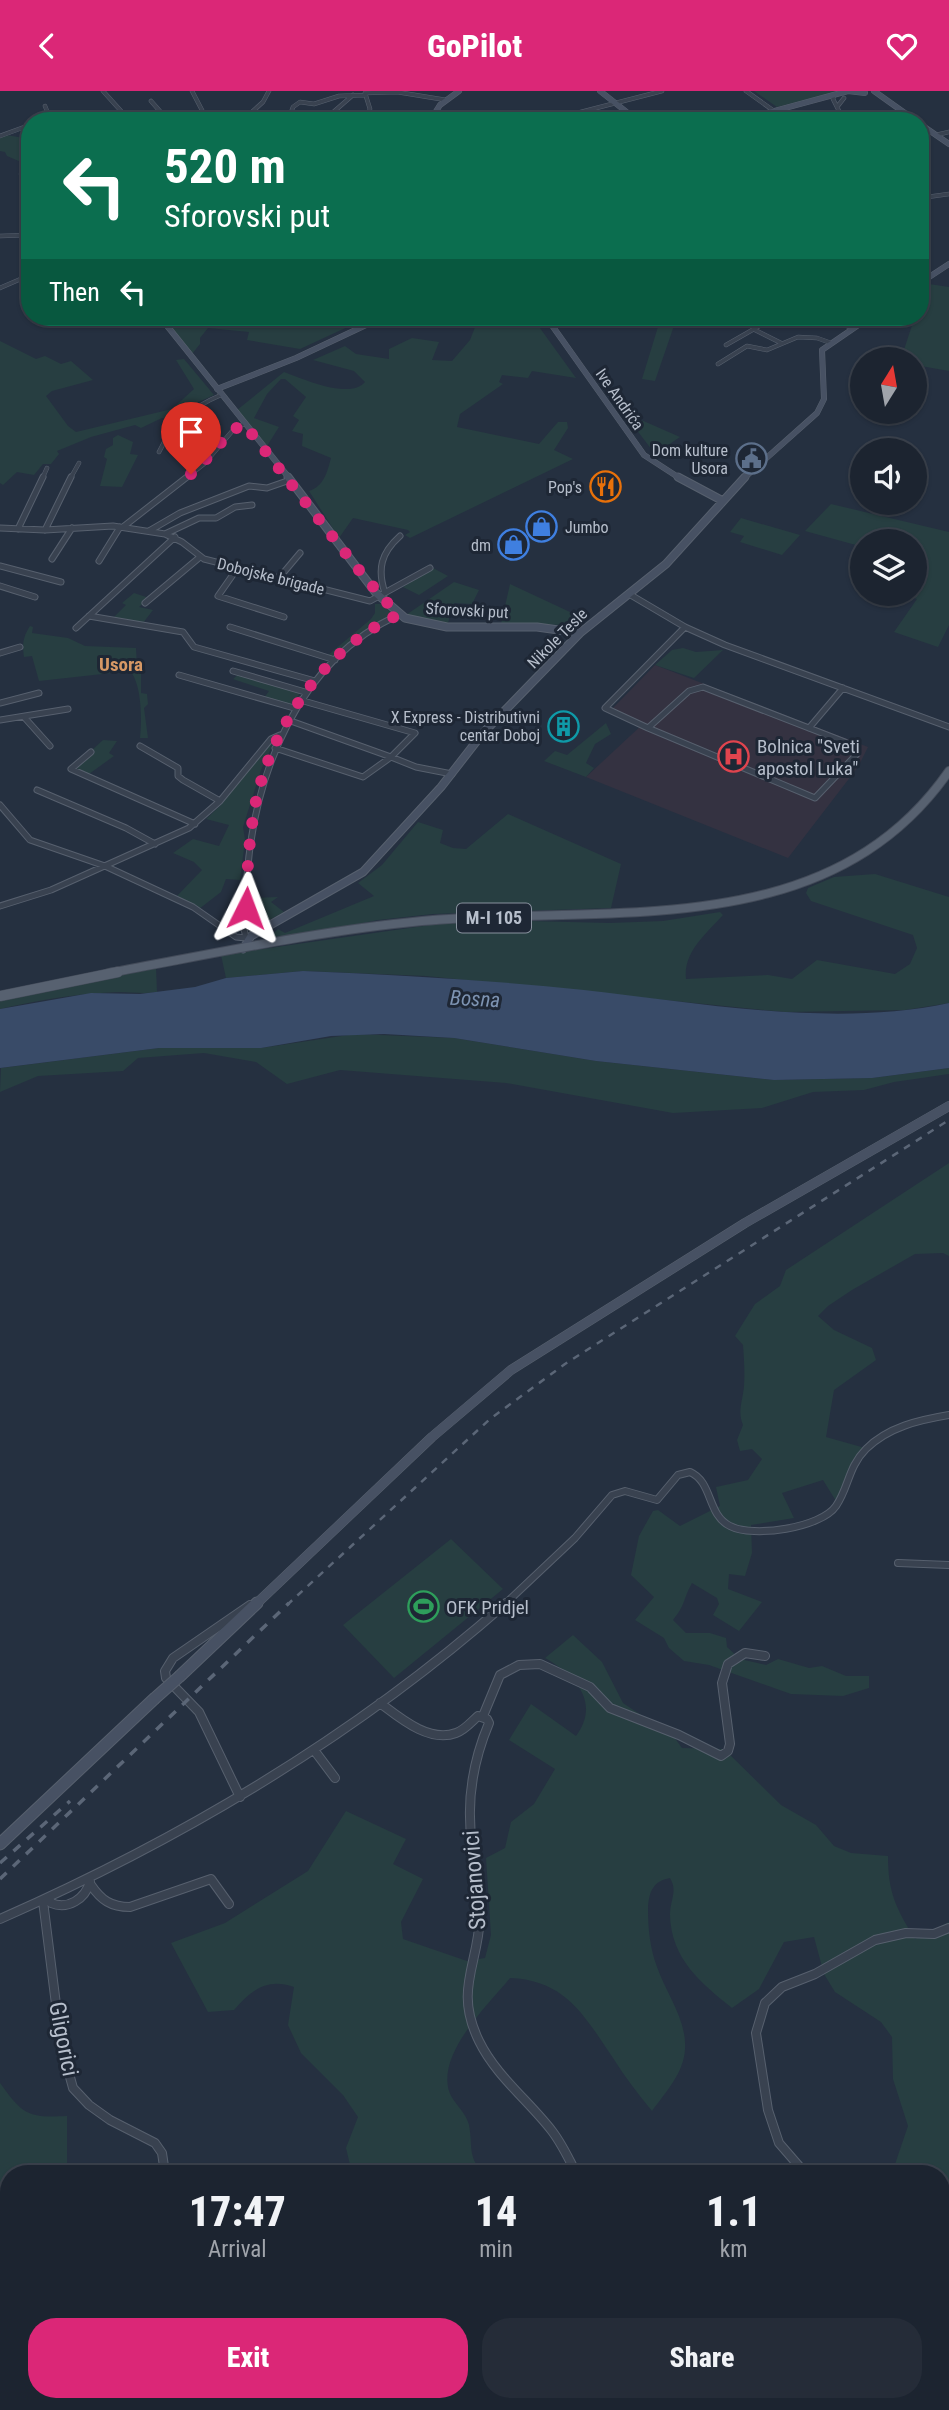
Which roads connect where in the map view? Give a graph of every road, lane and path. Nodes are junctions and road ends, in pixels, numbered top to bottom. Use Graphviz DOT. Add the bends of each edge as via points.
graph roads {
  1 [pos="103,91"];
  2 [pos="192,91"];
  3 [pos="269,91"];
  4 [pos="459,91"];
  5 [pos="600,91"];
  6 [pos="662,91"];
  7 [pos="746,91"];
  8 [pos="874,91"];
  9 [pos="365,93"];
  10 [pos="416,93"];
  11 [pos="865,93"];
  12 [pos="353,95"];
  13 [pos="834,97"];
  14 [pos="844,98"];
  15 [pos="446,100"];
  16 [pos="151,101"];
  17 [pos="615,102"];
  18 [pos="45,106"];
  19 [pos="837,107"];
  20 [pos="774,110"];
  21 [pos="48,112"];
  22 [pos="122,112"];
  23 [pos="161,112"];
  24 [pos="203,112"];
  25 [pos="252,112"];
  26 [pos="291,112"];
  27 [pos="333,112"];
  28 [pos="369,112"];
  29 [pos="437,112"];
  30 [pos="579,112"];
  31 [pos="627,112"];
  32 [pos="767,112"];
  33 [pos="777,112"];
  34 [pos="840,112"];
  35 [pos="904,112"];
  36 [pos="21,128"];
  37 [pos="929,130"];
  38 [pos="949,132"];
  39 [pos="936,135"];
  40 [pos="0,136"];
  41 [pos="949,144"];
  42 [pos="949,194"];
  43 [pos="929,197"];
  44 [pos="21,235"];
  45 [pos="0,236"];
  46 [pos="949,264"];
  47 [pos="929,277"];
  48 [pos="21,279"];
  49 [pos="0,288"];
  50 [pos="167,326"];
  51 [pos="364,326"];
  52 [pos="552,326"];
  53 [pos="758,326"];
  54 [pos="849,326"];
  55 [pos="856,326"];
  56 [pos="853,328"];
  57 [pos="753,329"];
  58 [pos="780,343"];
  59 [pos="831,343"];
  60 [pos="726,345"];
  61 [pos="718,364"];
  62 [pos="219,392"];
  63 [pos="244,424"];
  64 [pos="159,452"];
  65 [pos="79,463"];
  66 [pos="47,468"];
  67 [pos="290,480"];
  68 [pos="723,501"];
  69 [pos="252,505"];
  70 [pos="121,527"];
  71 [pos="0,528"];
  72 [pos="72,528"];
  73 [pos="18,529"];
  74 [pos="45,530"];
  75 [pos="149,531"];
  76 [pos="165,534"];
  77 [pos="400,536"];
  78 [pos="175,537"];
  79 [pos="300,553"];
  80 [pos="200,557"];
  81 [pos="52,559"];
  82 [pos="99,561"];
  83 [pos="0,566"];
  84 [pos="239,566"];
  85 [pos="430,568"];
  86 [pos="279,578"];
  87 [pos="61,582"];
  88 [pos="0,586"];
  89 [pos="629,594"];
  90 [pos="383,595"];
  91 [pos="35,597"];
  92 [pos="145,603"];
  93 [pos="398,615"];
  94 [pos="89,616"];
  95 [pos="284,617"];
  96 [pos="230,627"];
  97 [pos="685,627"];
  98 [pos="76,628"];
  99 [pos="580,633"];
  100 [pos="20,647"];
  101 [pos="0,653"];
  102 [pos="335,660"];
  103 [pos="233,671"];
  104 [pos="179,675"];
  105 [pos="315,681"];
  106 [pos="844,688"];
  107 [pos="305,692"];
  108 [pos="39,694"];
  109 [pos="300,700"];
  110 [pos="0,703"];
  111 [pos="294,708"];
  112 [pos="68,709"];
  113 [pos="24,717"];
  114 [pos="288,719"];
  115 [pos="0,720"];
  116 [pos="809,727"];
  117 [pos="949,727"];
  118 [pos="647,729"];
  119 [pos="280,735"];
  120 [pos="140,745"];
  121 [pos="50,746"];
  122 [pos="275,748"];
  123 [pos="91,752"];
  124 [pos="391,757"];
  125 [pos="949,771"];
  126 [pos="452,774"];
  127 [pos="37,790"];
  128 [pos="220,801"];
  129 [pos="0,805"];
  130 [pos="195,824"];
  131 [pos="155,844"];
  132 [pos="106,866"];
  133 [pos="0,906"];
  134 [pos="266,927"];
  135 [pos="245,942"];
  136 [pos="272,944"];
  137 [pos="0,996"];
  138 [pos="949,1106"];
  139 [pos="949,1415"];
  140 [pos="898,1563"];
  141 [pos="949,1565"];
  142 [pos="257,1603"];
  143 [pos="765,1656"];
  144 [pos="380,1703"];
  145 [pos="483,1716"];
  146 [pos="314,1750"];
  147 [pos="335,1778"];
  148 [pos="240,1797"];
  149 [pos="0,1844"];
  150 [pos="90,1880"];
  151 [pos="46,1900"];
  152 [pos="229,1904"];
  153 [pos="0,1919"];
  154 [pos="949,1928"];
  155 [pos="164,2165"];
  156 [pos="572,2165"];
  157 [pos="797,2165"];
  1 -- 22 [label="street"];
  2 -- 24 [label="street"];
  3 -- 25 [label="street"];
  4 -- 15 [label="street"];
  5 -- 17 [label="street"];
  6 -- 17 [label="street"];
  7 -- 20 [label="street"];
  8 -- 11 [label="street"];
  8 -- 35 [label="street"];
  9 -- 10 [label="street"];
  9 -- 12 [label="street"];
  9 -- 28 [label="street"];
  10 -- 15 [label="street"];
  11 -- 13 [label="street" via="852,91"];
  11 -- 14 [label="street"];
  12 -- 26 [label="street" via="314,104 300,102"];
  12 -- 27 [label="street"];
  13 -- 14 [label="street"];
  13 -- 19 [label="street"];
  13 -- 20 [label="street"];
  14 -- 19 [label="street"];
  15 -- 29 [label="street"];
  16 -- 23 [label="street"];
  17 -- 30 [label="street"];
  17 -- 31 [label="street"];
  18 -- 21 [label="street"];
  19 -- 34 [label="street"];
  20 -- 32 [label="street"];
  20 -- 33 [label="street"];
  36 -- 40 [label="street"];
  37 -- 39 [label="street"];
  38 -- 39 [label="street"];
  39 -- 41 [label="street"];
  42 -- 43 [label="street"];
  44 -- 45 [label="street"];
  46 -- 47 [label="street"];
  48 -- 49 [label="street"];
  50 -- 62 [label="street, Sforovski put"];
  51 -- 62 [label="street"];
  52 -- 68 [label="street, Ive Andrića" via="644,455"];
  53 -- 57 [label="street"];
  54 -- 56 [label="street"];
  55 -- 56 [label="street"];
  56 -- 59 [label="street"];
  57 -- 58 [label="street"];
  57 -- 60 [label="street"];
  58 -- 59 [label="street" via="798,337"];
  58 -- 61 [label="street" via="767,350 745,347"];
  59 -- 68 [label="street, Nikole Tesle" via="821,353 821,409"];
  62 -- 63 [label="street, Sforovski put"];
  62 -- 64 [label="street" via="191,408 165,437"];
  63 -- 67 [label="street, Sforovski put"];
  63 -- 70 [label="street" via="233,429 204,464"];
  65 -- 74 [label="street"];
  66 -- 73 [label="street"];
  67 -- 75 [label="street" via="267,488 248,486 175,515"];
  67 -- 90 [label="street, Sforovski put"];
  68 -- 89 [label="street, Nikole Tesle" via="676,554"];
  69 -- 76 [label="street" via="235,507 216,518 199,518"];
  70 -- 72 [label="street, Dobojske brigade"];
  70 -- 75 [label="street, Dobojske brigade"];
  70 -- 82 [label="street"];
  71 -- 73 [label="street, Dobojske brigade"];
  72 -- 74 [label="street, Dobojske brigade"];
  72 -- 81 [label="street"];
  73 -- 74 [label="street, Dobojske brigade"];
  75 -- 76 [label="street, Dobojske brigade"];
  76 -- 78 [label="street, Dobojske brigade"];
  77 -- 90 [label="street" via="380,559"];
  78 -- 80 [label="street, Dobojske brigade"];
  78 -- 94 [label="street"];
  79 -- 86 [label="street"];
  80 -- 84 [label="street, Dobojske brigade"];
  80 -- 92 [label="street"];
  83 -- 87 [label="street"];
  84 -- 86 [label="street, Dobojske brigade"];
  84 -- 95 [label="street" via="218,596"];
  85 -- 90 [label="street"];
  86 -- 90 [label="street, Dobojske brigade" via="370,601"];
  88 -- 91 [label="street"];
  89 -- 97 [label="street"];
  89 -- 99 [label="street, Nikole Tesle"];
  90 -- 93 [label="street, Sforovski put"];
  93 -- 99 [label="street, Sforovski put" via="445,625 552,627"];
  93 -- 102 [label="street" via="368,632"];
  94 -- 98 [label="street"];
  94 -- 105 [label="street" via="183,632 194,647"];
  96 -- 102 [label="street"];
  97 -- 106 [label="street"];
  97 -- 118 [label="street" via="605,708"];
  99 -- 126 [label="street, Nikole Tesle" via="483,733"];
  100 -- 101 [label="street"];
  102 -- 105 [label="street"];
  103 -- 107 [label="street"];
  104 -- 111 [label="street"];
  105 -- 107 [label="street"];
  106 -- 116 [label="street"];
  106 -- 117 [label="street"];
  107 -- 109 [label="street"];
  108 -- 110 [label="street"];
  109 -- 111 [label="street"];
  109 -- 124 [label="street" via="415,733"];
  111 -- 114 [label="street"];
  112 -- 113 [label="street"];
  113 -- 115 [label="street"];
  113 -- 121 [label="street"];
  114 -- 119 [label="street"];
  114 -- 124 [label="street"];
  116 -- 118 [label="street" via="702,687 689,691"];
  116 -- 118 [label="street" via="854,747 857,754 815,798"];
  119 -- 122 [label="street"];
  119 -- 128 [label="street" via="262,748"];
  120 -- 128 [label="street" via="178,768 183,780"];
  122 -- 124 [label="street" via="363,777"];
  122 -- 135 [label="street" via="254,813"];
  123 -- 130 [label="street" via="71,769"];
  124 -- 126 [label="street"];
  125 -- 136 [label="main road, M-I 105" via="920,809 880,844 819,877 745,901 662,914 423,921"];
  126 -- 134 [label="street, Nikole Tesle" via="363,871"];
  127 -- 131 [label="street"];
  128 -- 130 [label="street"];
  129 -- 132 [label="street" via="30,840"];
  130 -- 131 [label="street"];
  131 -- 132 [label="street"];
  132 -- 133 [label="street"];
  132 -- 135 [label="street" via="193,907"];
  134 -- 135 [label="street, Nikole Tesle"];
  134 -- 136 [label="street" via="262,939"];
  135 -- 136 [label="main road, M-I 105"];
  135 -- 137 [label="main road, M-I 105" via="217,954"];
  138 -- 142 [label="street" via="745,1223 511,1370 432,1437"];
  139 -- 144 [label="street" via="907,1424 881,1436 856,1461 835,1508 815,1520 788,1527 748,1531 723,1523 711,1506 703,1480 694,1473 677,1476 657,1500 644,1500 625,1491 615,1493 518,1592"];
  140 -- 141 [label="street"];
  142 -- 148 [label="street" via="223,1621 173,1658 165,1671 166,1678 199,1713"];
  142 -- 149 [label="street, bridge"];
  143 -- 145 [label="street" via="745,1653 728,1664 722,1683 730,1744 722,1756 610,1708 590,1687 540,1664 519,1665 500,1675"];
  144 -- 145 [label="street" via="442,1737 460,1732 474,1717"];
  144 -- 146 [label="street"];
  145 -- 156 [label="street, Stojanovici" via="489,1723 475,1766 470,1815 480,1915 465,1996 480,2042 552,2130"];
  146 -- 147 [label="street"];
  146 -- 148 [label="street"];
  148 -- 150 [label="street"];
  150 -- 151 [label="street"];
  150 -- 151 [label="street" via="84,1895 64,1906"];
  150 -- 152 [label="street" via="107,1905 127,1908 211,1878"];
  151 -- 153 [label="street"];
  151 -- 155 [label="street, Gligorici" via="61,2044 73,2088 110,2120 155,2143"];
  154 -- 157 [label="street" via="934,1934 906,1933 875,1940 782,1987 765,2003 756,2033 768,2110 779,2143"];
}
